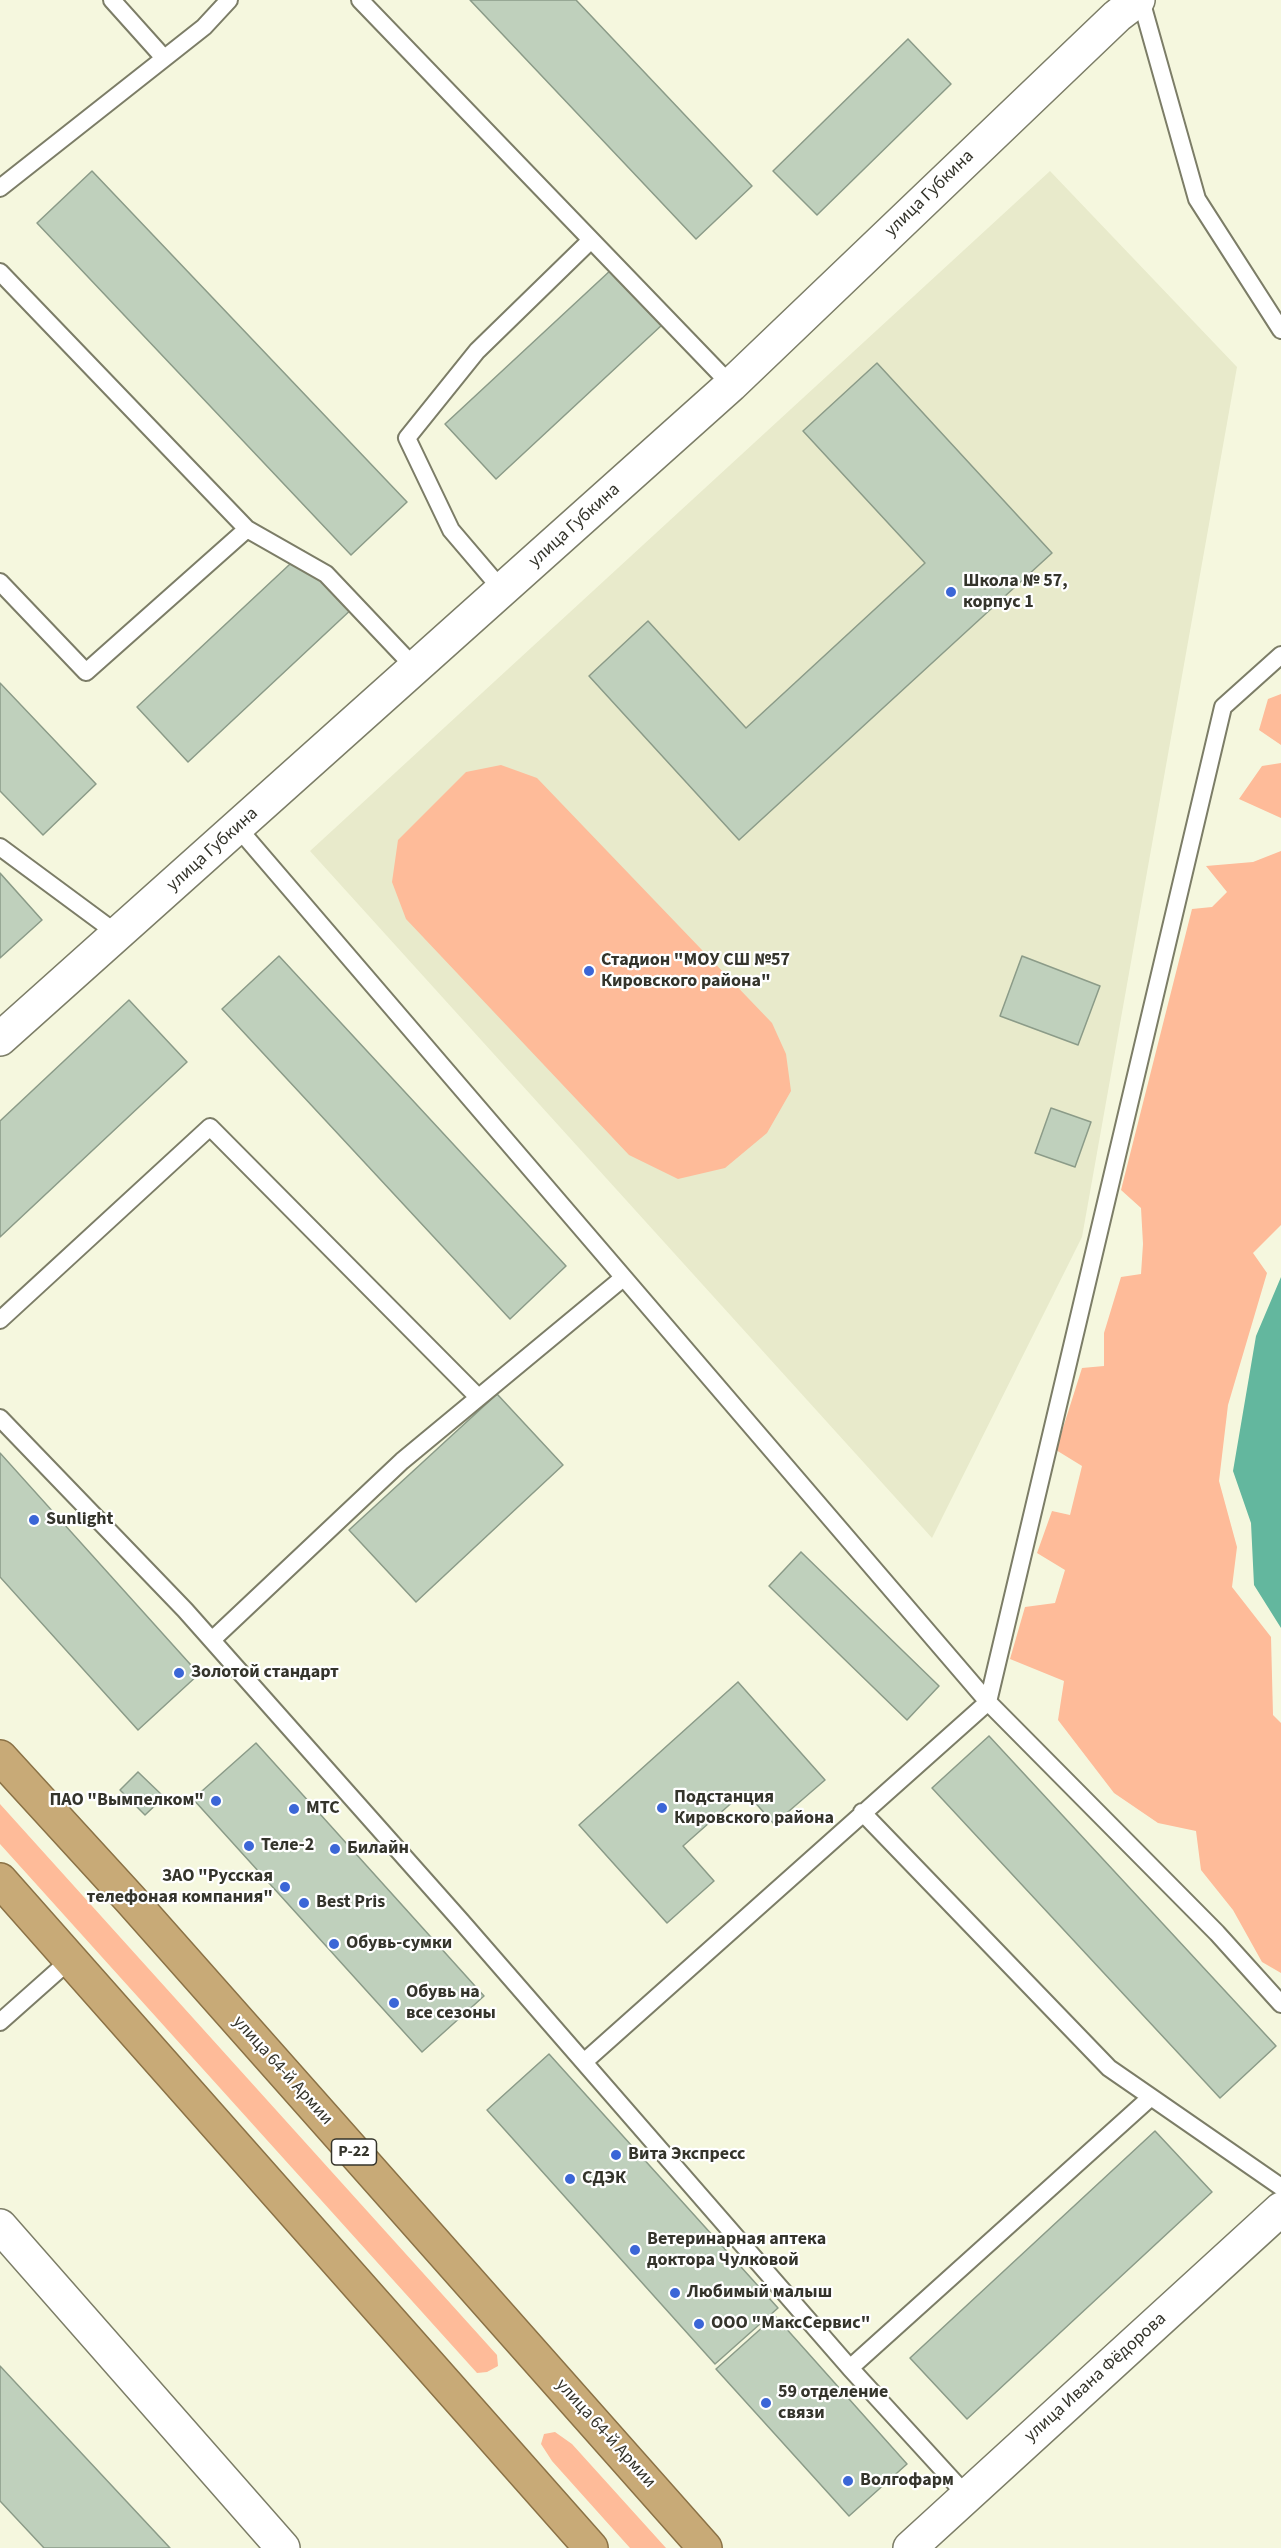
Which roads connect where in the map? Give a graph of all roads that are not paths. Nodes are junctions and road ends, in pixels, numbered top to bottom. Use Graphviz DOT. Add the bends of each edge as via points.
graph roads {
  1 [pos="112,0"];
  2 [pos="229,0"];
  3 [pos="360,0"];
  4 [pos="1126,4"];
  5 [pos="164,58"];
  6 [pos="0,188"];
  7 [pos="591,240"];
  8 [pos="0,272"];
  9 [pos="1281,330"];
  10 [pos="731,385"];
  11 [pos="247,529"];
  12 [pos="0,582"];
  13 [pos="503,591"];
  14 [pos="1281,655"];
  15 [pos="416,669"];
  16 [pos="238,828"];
  17 [pos="0,847"];
  18 [pos="119,935"];
  19 [pos="0,1039"];
  20 [pos="624,1278"];
  21 [pos="0,1320"];
  22 [pos="478,1397"];
  23 [pos="0,1418"];
  24 [pos="212,1641"];
  25 [pos="988,1702"];
  26 [pos="0,1757"];
  27 [pos="862,1812"];
  28 [pos="0,1880"];
  29 [pos="70,1959"];
  30 [pos="1281,2004"];
  31 [pos="0,2022"];
  32 [pos="584,2062"];
  33 [pos="1151,2097"];
  34 [pos="1281,2187"];
  35 [pos="1281,2209"];
  36 [pos="0,2226"];
  37 [pos="850,2368"];
  38 [pos="967,2496"];
  39 [pos="283,2548"];
  40 [pos="591,2548"];
  41 [pos="705,2548"];
  42 [pos="910,2548"];
  1 -- 5 [label="lane"];
  2 -- 5 [label="lane" via="204,27"];
  3 -- 7 [label="lane"];
  4 -- 9 [label="lane" via="1197,199"];
  4 -- 10 [label="street, улица Губкина"];
  5 -- 6 [label="lane"];
  7 -- 10 [label="lane"];
  7 -- 13 [label="lane" via="477,351 407,438 451,530"];
  8 -- 11 [label="lane"];
  10 -- 13 [label="street, улица Губкина"];
  11 -- 12 [label="lane" via="86,672"];
  11 -- 15 [label="lane" via="327,574"];
  13 -- 15 [label="street, улица Губкина"];
  14 -- 25 [label="lane" via="1223,707"];
  15 -- 16 [label="street, улица Губкина"];
  16 -- 18 [label="street, улица Губкина"];
  16 -- 20 [label="lane"];
  17 -- 18 [label="lane"];
  18 -- 19 [label="street, улица Губкина"];
  20 -- 22 [label="lane"];
  20 -- 25 [label="lane"];
  21 -- 22 [label="lane" via="210,1127"];
  22 -- 24 [label="lane" via="402,1461"];
  23 -- 24 [label="lane"];
  24 -- 32 [label="lane"];
  25 -- 27 [label="lane"];
  25 -- 30 [label="lane" via="1217,1933"];
  26 -- 41 [label="highway, улица 64-й Армии / Р-22"];
  27 -- 32 [label="lane"];
  27 -- 33 [label="lane" via="1109,2068"];
  28 -- 29 [label="highway"];
  29 -- 31 [label="lane"];
  29 -- 40 [label="highway"];
  32 -- 37 [label="lane"];
  33 -- 34 [label="lane"];
  33 -- 37 [label="lane"];
  35 -- 38 [label="street, улица Ивана Фёдорова"];
  36 -- 39 [label="street"];
  37 -- 38 [label="lane"];
  38 -- 42 [label="street, улица Ивана Фёдорова"];
}
